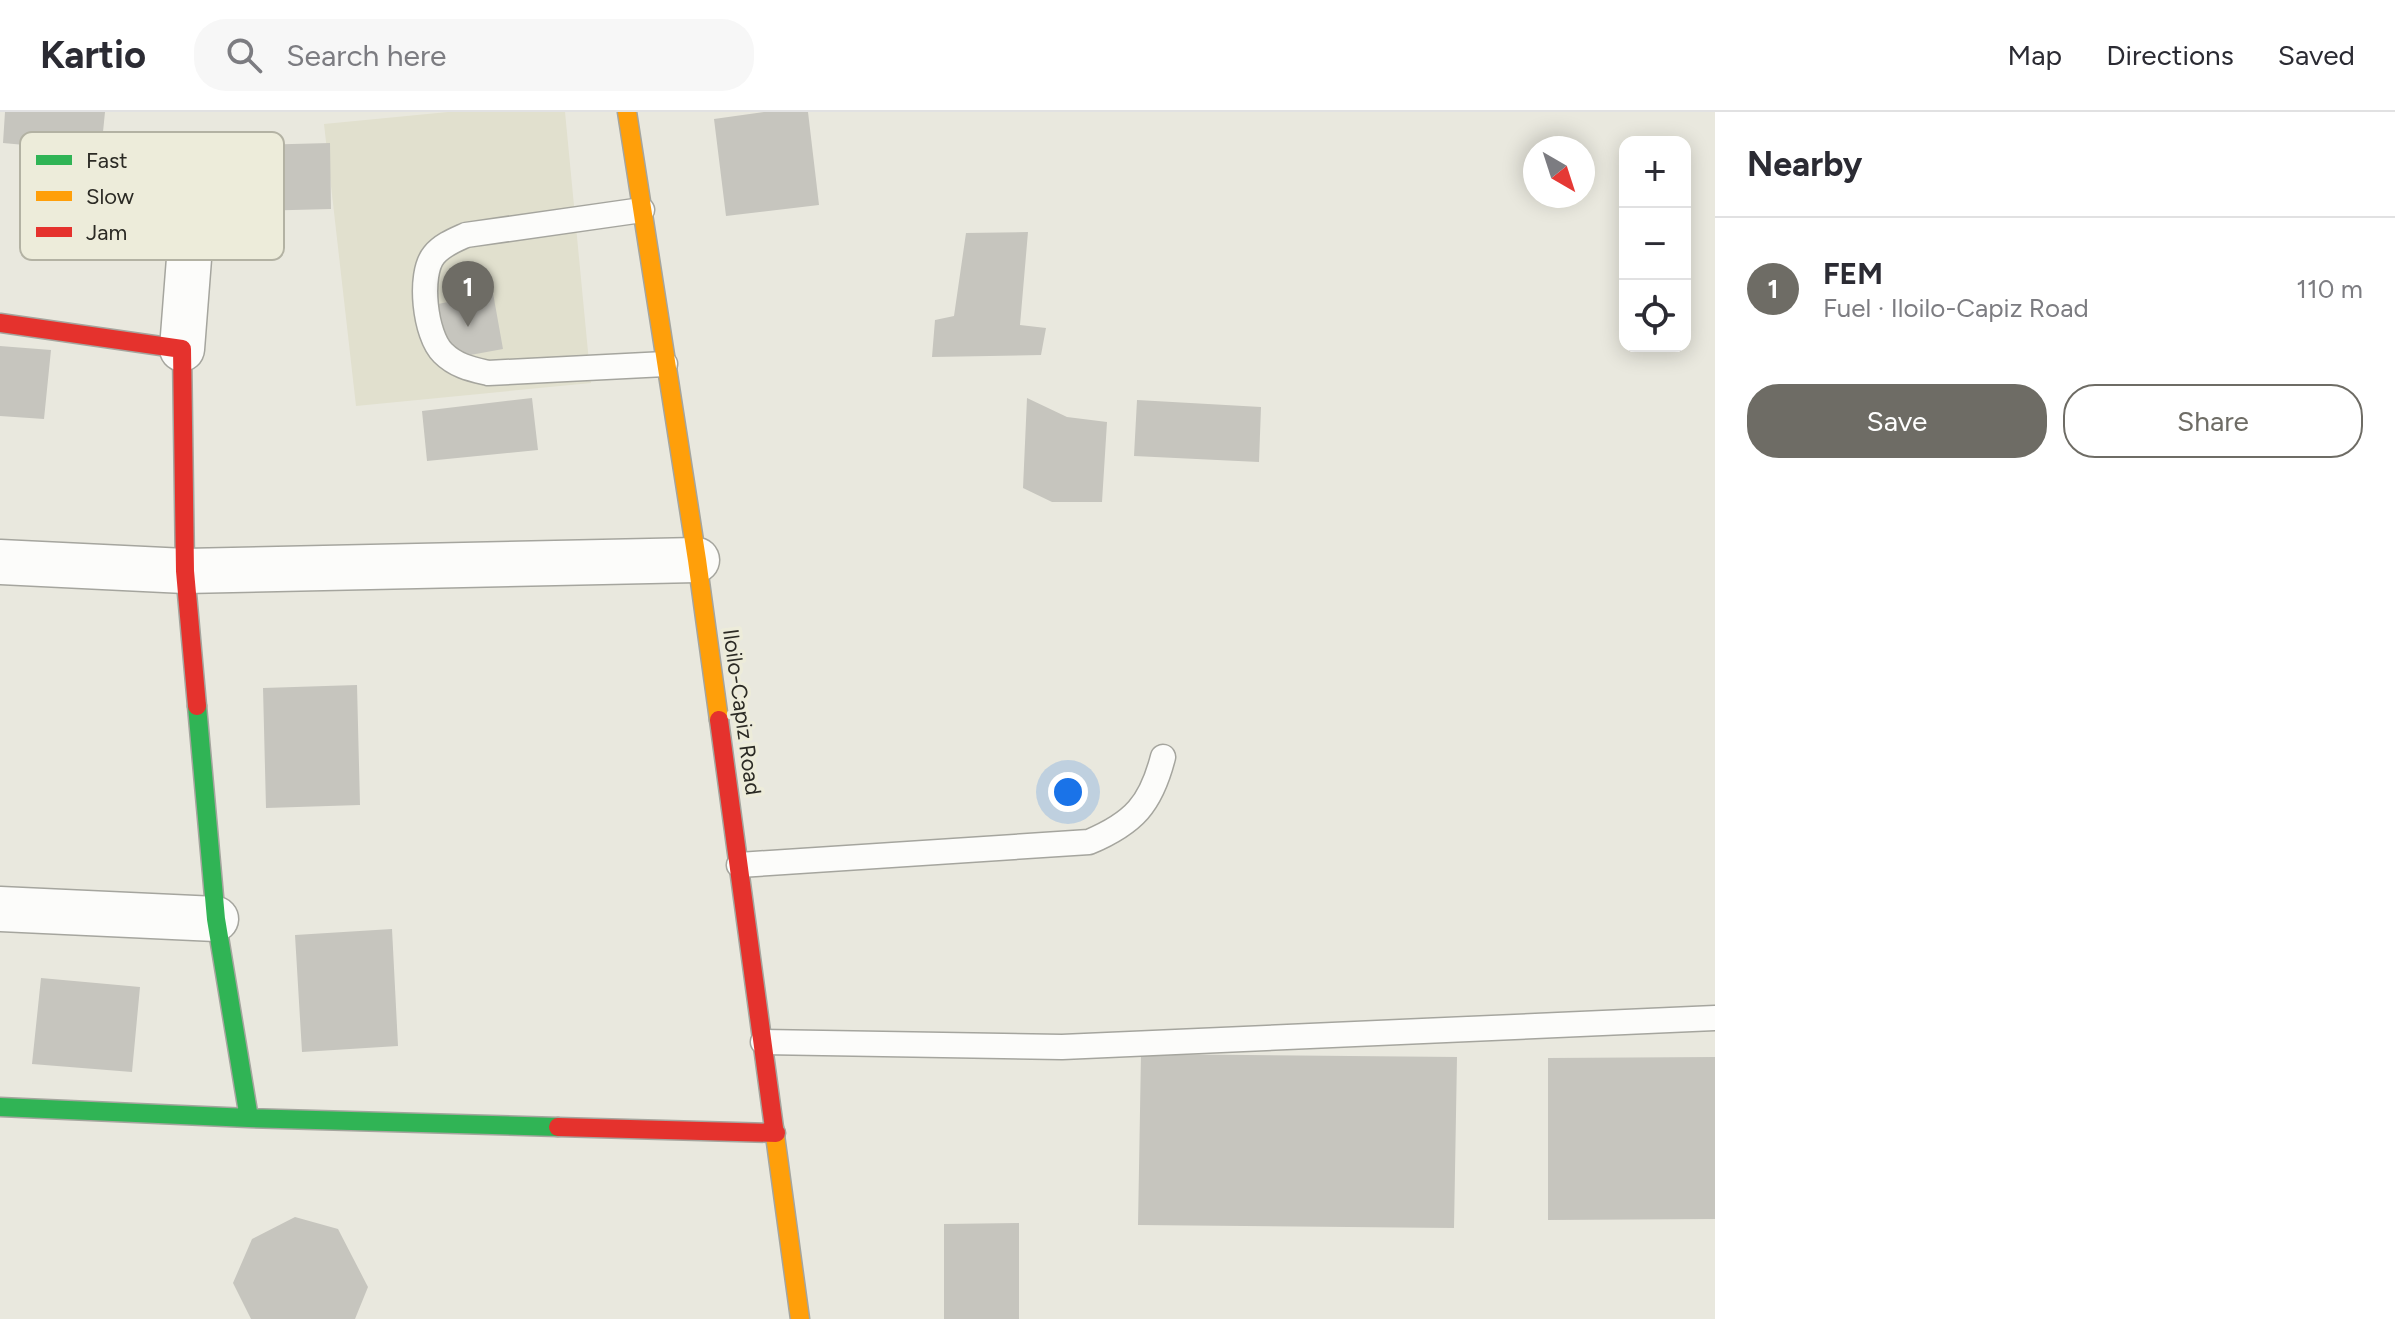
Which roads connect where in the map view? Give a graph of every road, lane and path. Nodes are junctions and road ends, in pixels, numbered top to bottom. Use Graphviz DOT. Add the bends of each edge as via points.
graph roads {
  1 [pos="627,112"];
  2 [pos="642,210"];
  3 [pos="189,260"];
  4 [pos="0,323"];
  5 [pos="182,349"];
  6 [pos="665,364"];
  7 [pos="697,560"];
  8 [pos="0,562"];
  9 [pos="185,571"];
  10 [pos="1163,757"];
  11 [pos="739,865"];
  12 [pos="0,909"];
  13 [pos="216,919"];
  14 [pos="1715,1018"];
  15 [pos="763,1042"];
  16 [pos="0,1107"];
  17 [pos="249,1118"];
  18 [pos="776,1133"];
  19 [pos="800,1319"];
  1 -- 2 [label="street, Iloilo-Capiz Road"];
  2 -- 6 [label="street, Iloilo-Capiz Road"];
  2 -- 6 [label="lane" via="466,235 433,256 423,282 432,339 461,367 488,373"];
  3 -- 5 [label="street"];
  4 -- 5 [label="street"];
  5 -- 9 [label="street"];
  6 -- 7 [label="street, Iloilo-Capiz Road"];
  7 -- 9 [label="street"];
  7 -- 11 [label="street, Iloilo-Capiz Road"];
  8 -- 9 [label="street"];
  9 -- 13 [label="street"];
  10 -- 11 [label="lane" via="1156,784 1138,813 1089,842"];
  11 -- 15 [label="street, Iloilo-Capiz Road"];
  12 -- 13 [label="street"];
  13 -- 17 [label="street"];
  14 -- 15 [label="lane" via="1062,1047"];
  15 -- 18 [label="street, Iloilo-Capiz Road"];
  16 -- 17 [label="street"];
  17 -- 18 [label="street"];
  18 -- 19 [label="street, Iloilo-Capiz Road"];
}
